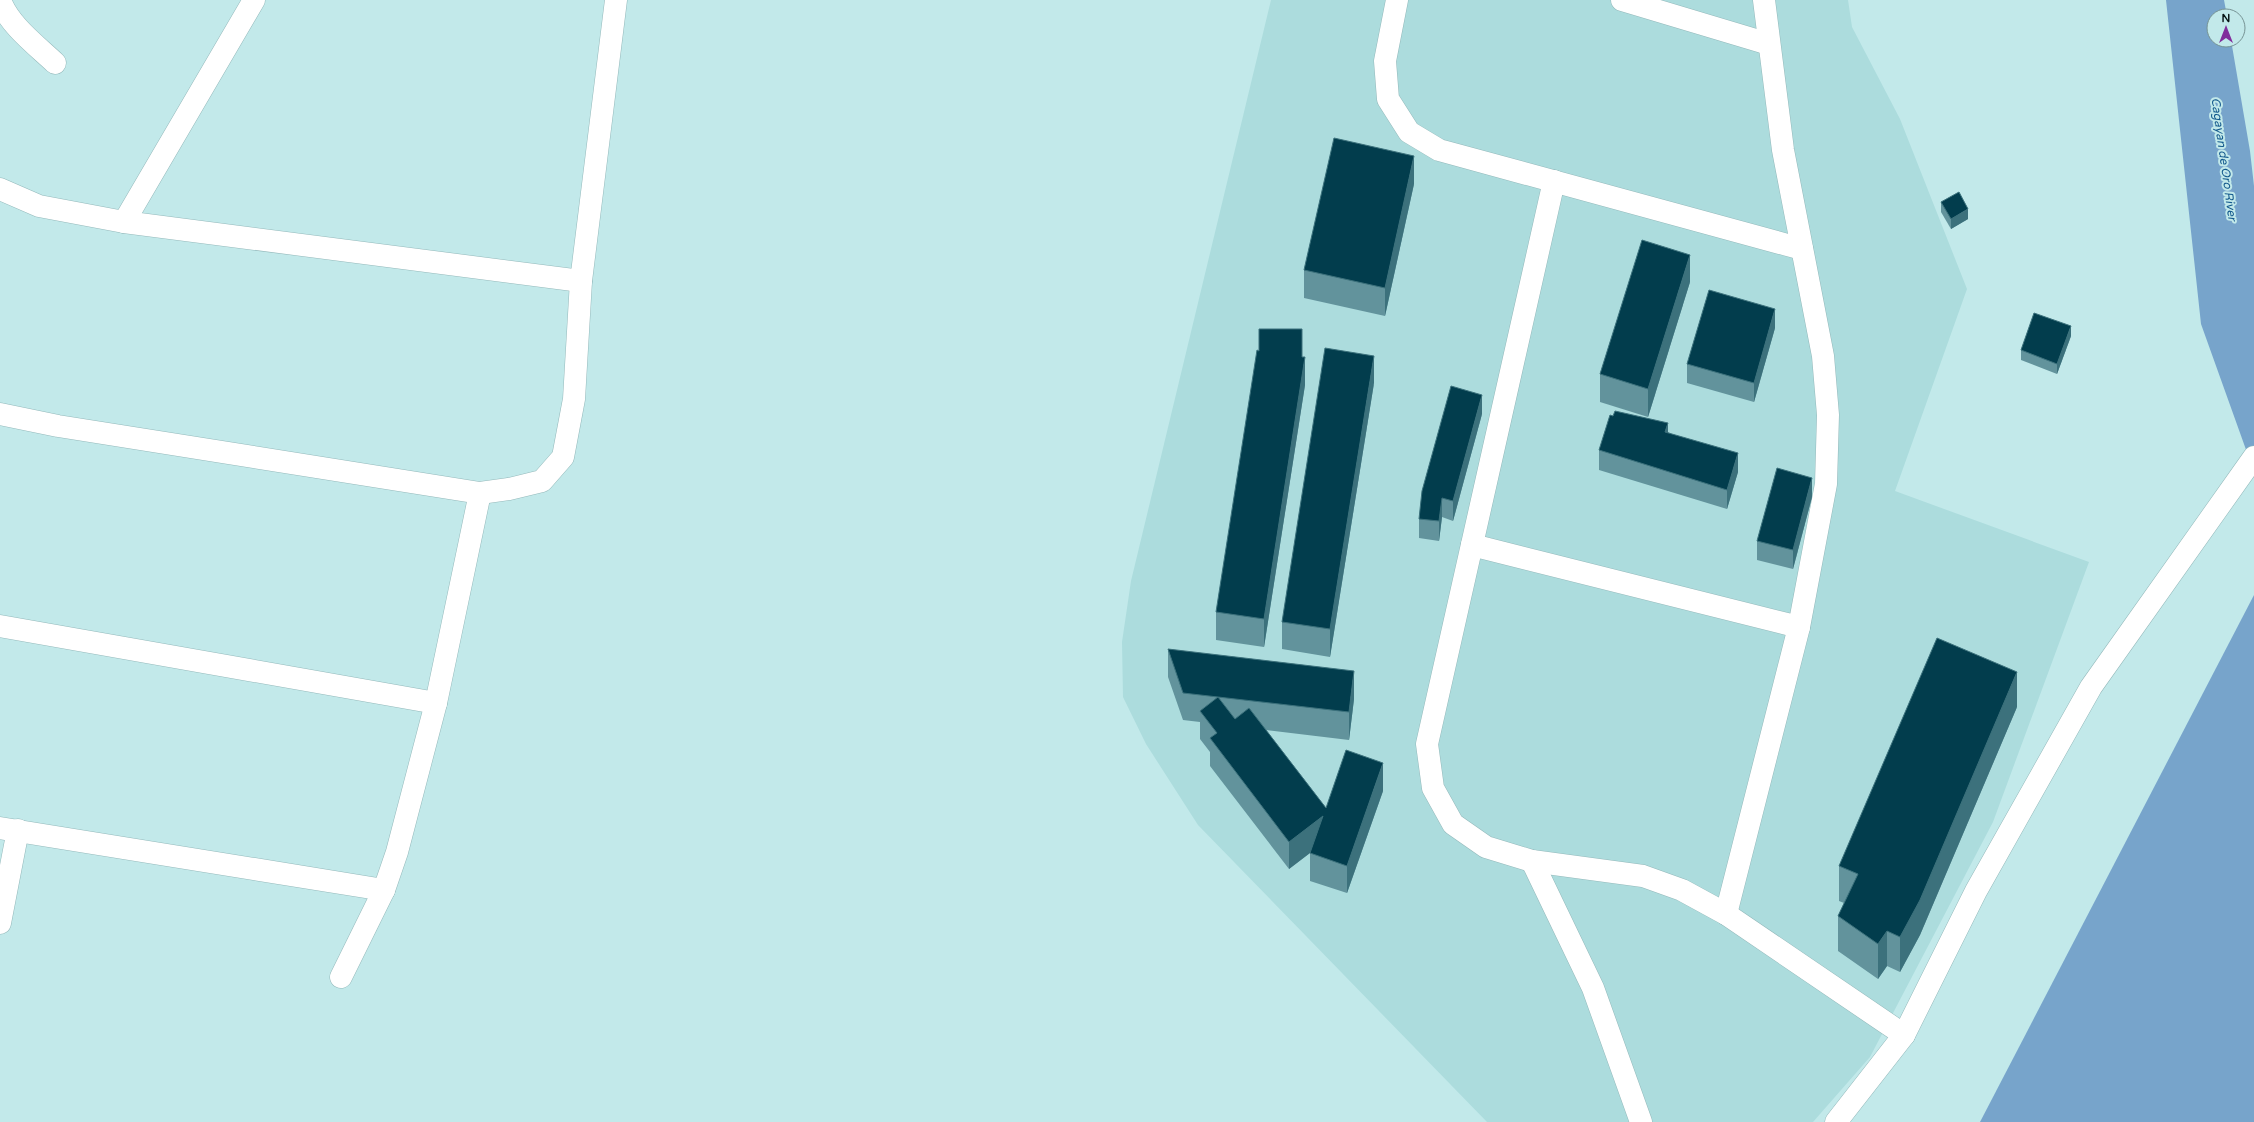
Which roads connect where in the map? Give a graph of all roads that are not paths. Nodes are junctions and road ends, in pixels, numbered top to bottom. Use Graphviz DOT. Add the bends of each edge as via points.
graph roads {
  1 [pos="0,0"];
  2 [pos="254,0"];
  3 [pos="616,0"];
  4 [pos="1397,0"];
  5 [pos="1622,0"];
  6 [pos="1764,0"];
  7 [pos="1769,44"];
  8 [pos="55,63"];
  9 [pos="1554,181"];
  10 [pos="0,189"];
  11 [pos="124,222"];
  12 [pos="1802,249"];
  13 [pos="580,281"];
  14 [pos="0,414"];
  15 [pos="2254,457"];
  16 [pos="480,493"];
  17 [pos="1472,545"];
  18 [pos="0,626"];
  19 [pos="1799,627"];
  20 [pos="436,704"];
  21 [pos="9,829"];
  22 [pos="1532,861"];
  23 [pos="384,890"];
  24 [pos="1726,914"];
  25 [pos="0,923"];
  26 [pos="342,977"];
  27 [pos="1904,1035"];
  28 [pos="1641,1122"];
  29 [pos="1836,1122"];
  1 -- 8 [label="street" via="12,20"];
  2 -- 11 [label="street"];
  3 -- 13 [label="street"];
  4 -- 9 [label="street" via="1385,61 1388,99 1409,132 1439,150"];
  5 -- 7 [label="street"];
  6 -- 7 [label="street"];
  7 -- 12 [label="street" via="1783,150"];
  9 -- 12 [label="street"];
  9 -- 17 [label="street"];
  10 -- 11 [label="street" via="39,206"];
  11 -- 13 [label="street"];
  12 -- 19 [label="street" via="1823,356 1828,415 1826,484"];
  13 -- 16 [label="street" via="574,399 563,457 542,481"];
  14 -- 16 [label="street" via="58,426"];
  15 -- 27 [label="street" via="2091,686 1976,892"];
  16 -- 20 [label="street"];
  17 -- 19 [label="street"];
  17 -- 22 [label="street" via="1427,744 1433,788 1453,824 1486,847"];
  18 -- 20 [label="street"];
  19 -- 24 [label="street"];
  20 -- 23 [label="street"];
  21 -- 23 [label="street"];
  21 -- 25 [label="street"];
  22 -- 24 [label="street" via="1643,876 1682,890"];
  22 -- 28 [label="street" via="1592,988"];
  23 -- 26 [label="street"];
  24 -- 27 [label="street"];
  27 -- 29 [label="street"];
}
